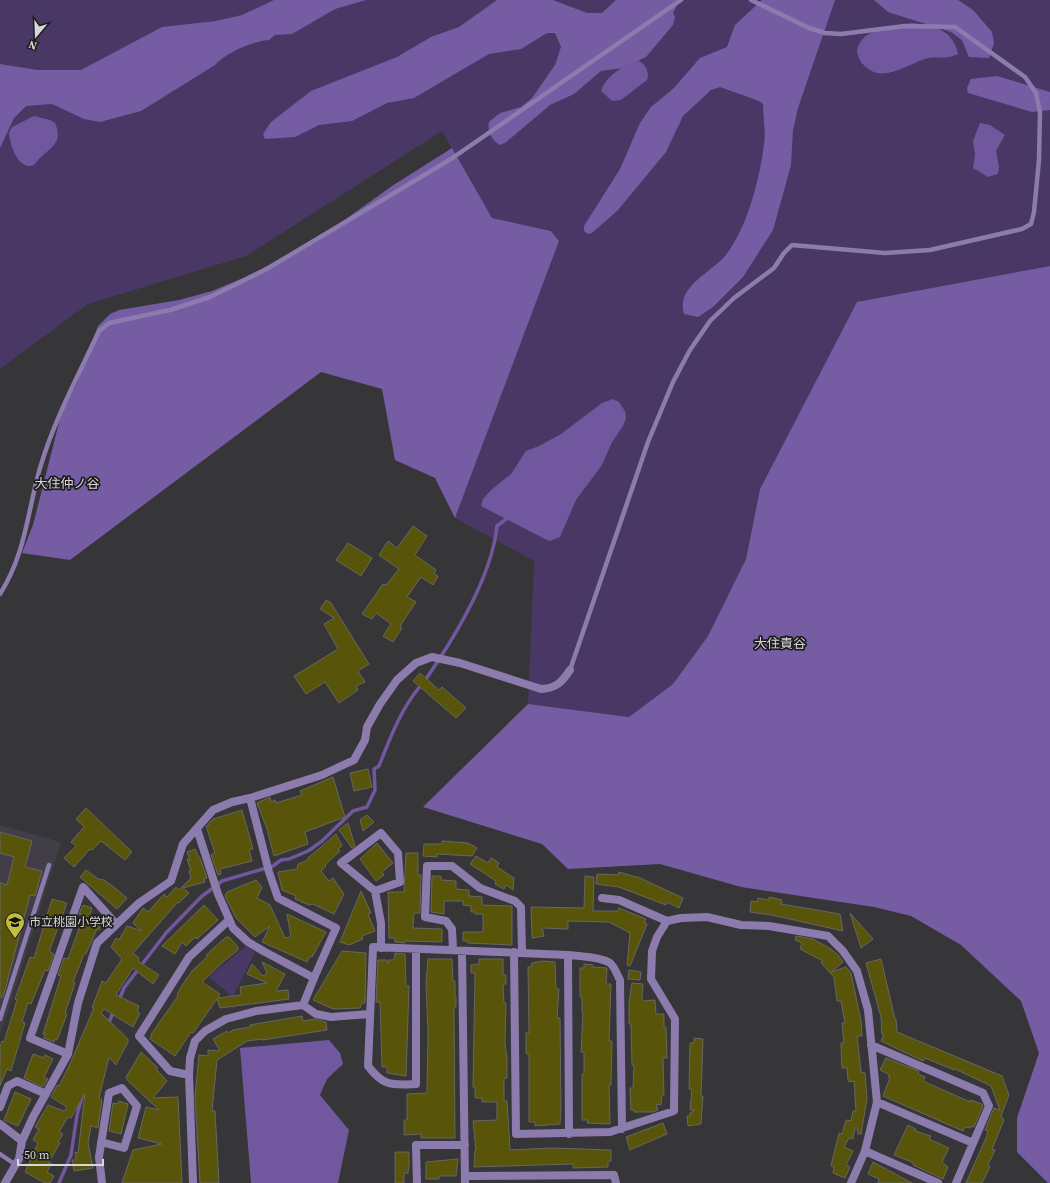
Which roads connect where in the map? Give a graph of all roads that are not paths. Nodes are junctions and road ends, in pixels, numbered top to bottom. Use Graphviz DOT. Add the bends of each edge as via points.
graph roads {
  1 [pos="681,0"];
  2 [pos="751,0"];
  3 [pos="0,594"];
  4 [pos="570,670"];
  5 [pos="250,798"];
  6 [pos="197,829"];
  7 [pos="49,865"];
  8 [pos="375,891"];
  9 [pos="602,898"];
  10 [pos="229,920"];
  11 [pos="667,921"];
  12 [pos="116,924"];
  13 [pos="381,948"];
  14 [pos="416,949"];
  15 [pos="452,950"];
  16 [pos="462,951"];
  17 [pos="518,953"];
  18 [pos="568,955"];
  19 [pos="314,978"];
  20 [pos="303,1005"];
  21 [pos="369,1014"];
  22 [pos="0,1019"];
  23 [pos="871,1045"];
  24 [pos="68,1054"];
  25 [pos="189,1075"];
  26 [pos="46,1094"];
  27 [pos="877,1102"];
  28 [pos="0,1107"];
  29 [pos="0,1124"];
  30 [pos="622,1129"];
  31 [pos="570,1134"];
  32 [pos="22,1141"];
  33 [pos="101,1142"];
  34 [pos="973,1143"];
  35 [pos="465,1145"];
  36 [pos="865,1151"];
  37 [pos="0,1154"];
  38 [pos="16,1165"];
  39 [pos="465,1180"];
  40 [pos="499,1180"];
  41 [pos="5,1183"];
  42 [pos="102,1183"];
  43 [pos="193,1183"];
  44 [pos="417,1183"];
  45 [pos="616,1183"];
  46 [pos="852,1183"];
  47 [pos="938,1183"];
  48 [pos="956,1183"];
  1 -- 3 [label="lane" via="451,159 265,270 210,297 170,310 109,323 99,331 56,422 40,468 21,552"];
  2 -- 4 [label="lane" via="825,33 841,34 905,26 955,27 1025,77 1036,93 1040,112 1039,160 1031,224 1022,229 930,250 885,253 792,246 774,268 734,298 710,321 690,350 673,382 648,442"];
  4 -- 5 [label="street" via="562,683 542,689 432,657 416,663 397,680 380,704 367,727 365,740 354,760 322,775"];
  5 -- 6 [label="street" via="213,810"];
  5 -- 19 [label="street" via="278,898 336,928"];
  6 -- 10 [label="street"];
  6 -- 12 [label="street" via="183,844 172,881 139,903"];
  7 -- 22 [label="lane"];
  8 -- 8 [label="street" via="400,882 398,853 381,833 342,863"];
  8 -- 13 [label="street" via="381,923"];
  9 -- 11 [label="street" via="619,900"];
  10 -- 19 [label="street" via="233,928 248,942"];
  10 -- 25 [label="street" via="189,957 139,1036 170,1071"];
  11 -- 23 [label="street" via="707,917 741,925 769,926 828,936 857,971 868,1010"];
  11 -- 30 [label="street" via="652,951 651,979 675,1019 674,1111"];
  12 -- 24 [label="street" via="97,944 78,1002"];
  12 -- 24 [label="street" via="83,887 30,1038"];
  13 -- 14 [label="street"];
  13 -- 21 [label="street" via="373,947"];
  14 -- 15 [label="street"];
  14 -- 21 [label="street" via="416,1084 389,1085 376,1077 368,1066"];
  15 -- 16 [label="street"];
  15 -- 17 [label="street" via="452,929 446,921 425,917 427,866 452,866 480,888 515,901 521,907"];
  16 -- 17 [label="street"];
  16 -- 35 [label="street"];
  17 -- 18 [label="street"];
  17 -- 31 [label="street" via="516,1134"];
  18 -- 30 [label="street" via="610,963 620,980"];
  18 -- 31 [label="street"];
  19 -- 20 [label="street"];
  20 -- 21 [label="street" via="316,1014 331,1017"];
  20 -- 25 [label="street" via="256,1011 226,1019 205,1031 195,1042 190,1058"];
  23 -- 27 [label="street"];
  23 -- 34 [label="street" via="983,1093 989,1106"];
  24 -- 26 [label="street"];
  25 -- 43 [label="street"];
  26 -- 28 [label="street" via="17,1082 8,1086"];
  26 -- 32 [label="street"];
  27 -- 34 [label="street"];
  27 -- 36 [label="street"];
  29 -- 32 [label="street"];
  30 -- 31 [label="street"];
  32 -- 38 [label="street"];
  33 -- 33 [label="street" via="124,1148 137,1106 122,1088 109,1093"];
  33 -- 42 [label="street" via="98,1157"];
  34 -- 48 [label="street"];
  35 -- 39 [label="street"];
  35 -- 44 [label="street" via="416,1146"];
  36 -- 46 [label="street"];
  36 -- 47 [label="street"];
  37 -- 38 [label="lane"];
  38 -- 41 [label="street"];
  39 -- 40 [label="street"];
  40 -- 45 [label="street" via="614,1175"];
}
